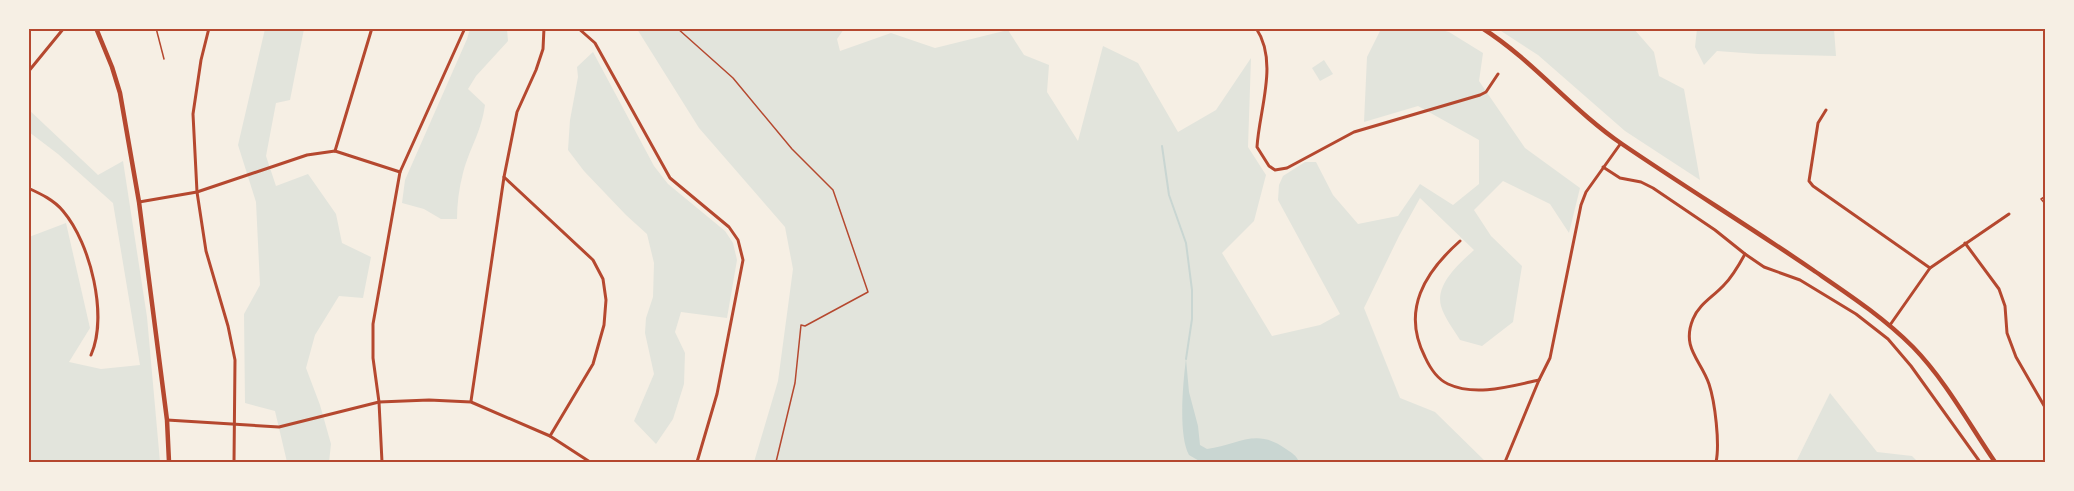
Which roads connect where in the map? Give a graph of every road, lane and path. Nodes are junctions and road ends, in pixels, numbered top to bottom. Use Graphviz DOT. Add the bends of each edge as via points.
graph roads {
  1 [pos="64,28"];
  2 [pos="96,28"];
  3 [pos="156,28"];
  4 [pos="209,28"];
  5 [pos="372,28"];
  6 [pos="465,28"];
  7 [pos="544,28"];
  8 [pos="578,28"];
  9 [pos="677,28"];
  10 [pos="1256,28"];
  11 [pos="1482,28"];
  12 [pos="164,59"];
  13 [pos="28,72"];
  14 [pos="1498,74"];
  15 [pos="1826,110"];
  16 [pos="1621,143"];
  17 [pos="335,151"];
  18 [pos="1603,167"];
  19 [pos="400,172"];
  20 [pos="504,177"];
  21 [pos="28,189"];
  22 [pos="198,192"];
  23 [pos="2046,196"];
  24 [pos="139,202"];
  25 [pos="2046,205"];
  26 [pos="2009,214"];
  27 [pos="1460,241"];
  28 [pos="1965,243"];
  29 [pos="1745,254"];
  30 [pos="1930,268"];
  31 [pos="1890,325"];
  32 [pos="91,355"];
  33 [pos="1539,380"];
  34 [pos="379,402"];
  35 [pos="471,402"];
  36 [pos="2046,409"];
  37 [pos="167,420"];
  38 [pos="235,426"];
  39 [pos="550,436"];
  40 [pos="169,462"];
  41 [pos="234,462"];
  42 [pos="382,462"];
  43 [pos="590,462"];
  44 [pos="698,462"];
  45 [pos="777,462"];
  46 [pos="1505,462"];
  47 [pos="1716,462"];
  48 [pos="1980,462"];
  49 [pos="1995,462"];
  1 -- 13 [label="street"];
  2 -- 24 [label="main road" via="120,93"];
  3 -- 12 [label="lane"];
  4 -- 22 [label="street" via="194,114"];
  5 -- 17 [label="street"];
  6 -- 19 [label="street"];
  7 -- 20 [label="street" via="543,49 518,112"];
  8 -- 44 [label="street" via="595,43 670,178 729,227 738,240 743,261 717,394"];
  9 -- 45 [label="path" via="733,78 792,149 833,190 868,292 801,325 795,383"];
  10 -- 14 [label="street" via="1267,55 1257,147 1275,170 1287,168 1354,132 1480,95"];
  11 -- 16 [label="main road" via="1526,60 1582,113"];
  15 -- 30 [label="street" via="1818,123 1809,181 1812,186"];
  16 -- 18 [label="street"];
  16 -- 31 [label="main road"];
  17 -- 19 [label="street"];
  17 -- 22 [label="street" via="307,155"];
  18 -- 29 [label="street" via="1620,178 1653,188"];
  18 -- 33 [label="street" via="1581,205 1550,358"];
  19 -- 34 [label="street" via="373,324"];
  20 -- 35 [label="street"];
  20 -- 39 [label="street" via="593,260 603,279 606,300 593,364"];
  21 -- 32 [label="street" via="62,210 73,224 88,260 98,330"];
  22 -- 24 [label="street"];
  22 -- 38 [label="street" via="206,251 235,360"];
  23 -- 25 [label="path" via="2041,199"];
  24 -- 37 [label="main road"];
  26 -- 28 [label="street"];
  27 -- 33 [label="street" via="1437,263 1418,294 1416,324 1426,360 1441,380 1455,387 1488,389"];
  28 -- 30 [label="street"];
  28 -- 36 [label="street" via="1999,289 2016,357"];
  29 -- 47 [label="street" via="1724,286 1704,302 1690,329 1692,353 1711,393 1718,437"];
  29 -- 48 [label="street" via="1764,267 1800,280 1888,339"];
  30 -- 31 [label="street"];
  31 -- 49 [label="main road" via="1938,377"];
  33 -- 46 [label="street"];
  34 -- 35 [label="street"];
  34 -- 38 [label="street" via="279,428"];
  34 -- 42 [label="street"];
  35 -- 39 [label="street"];
  37 -- 38 [label="street"];
  37 -- 40 [label="main road"];
  38 -- 41 [label="street"];
  39 -- 43 [label="street"];
}
